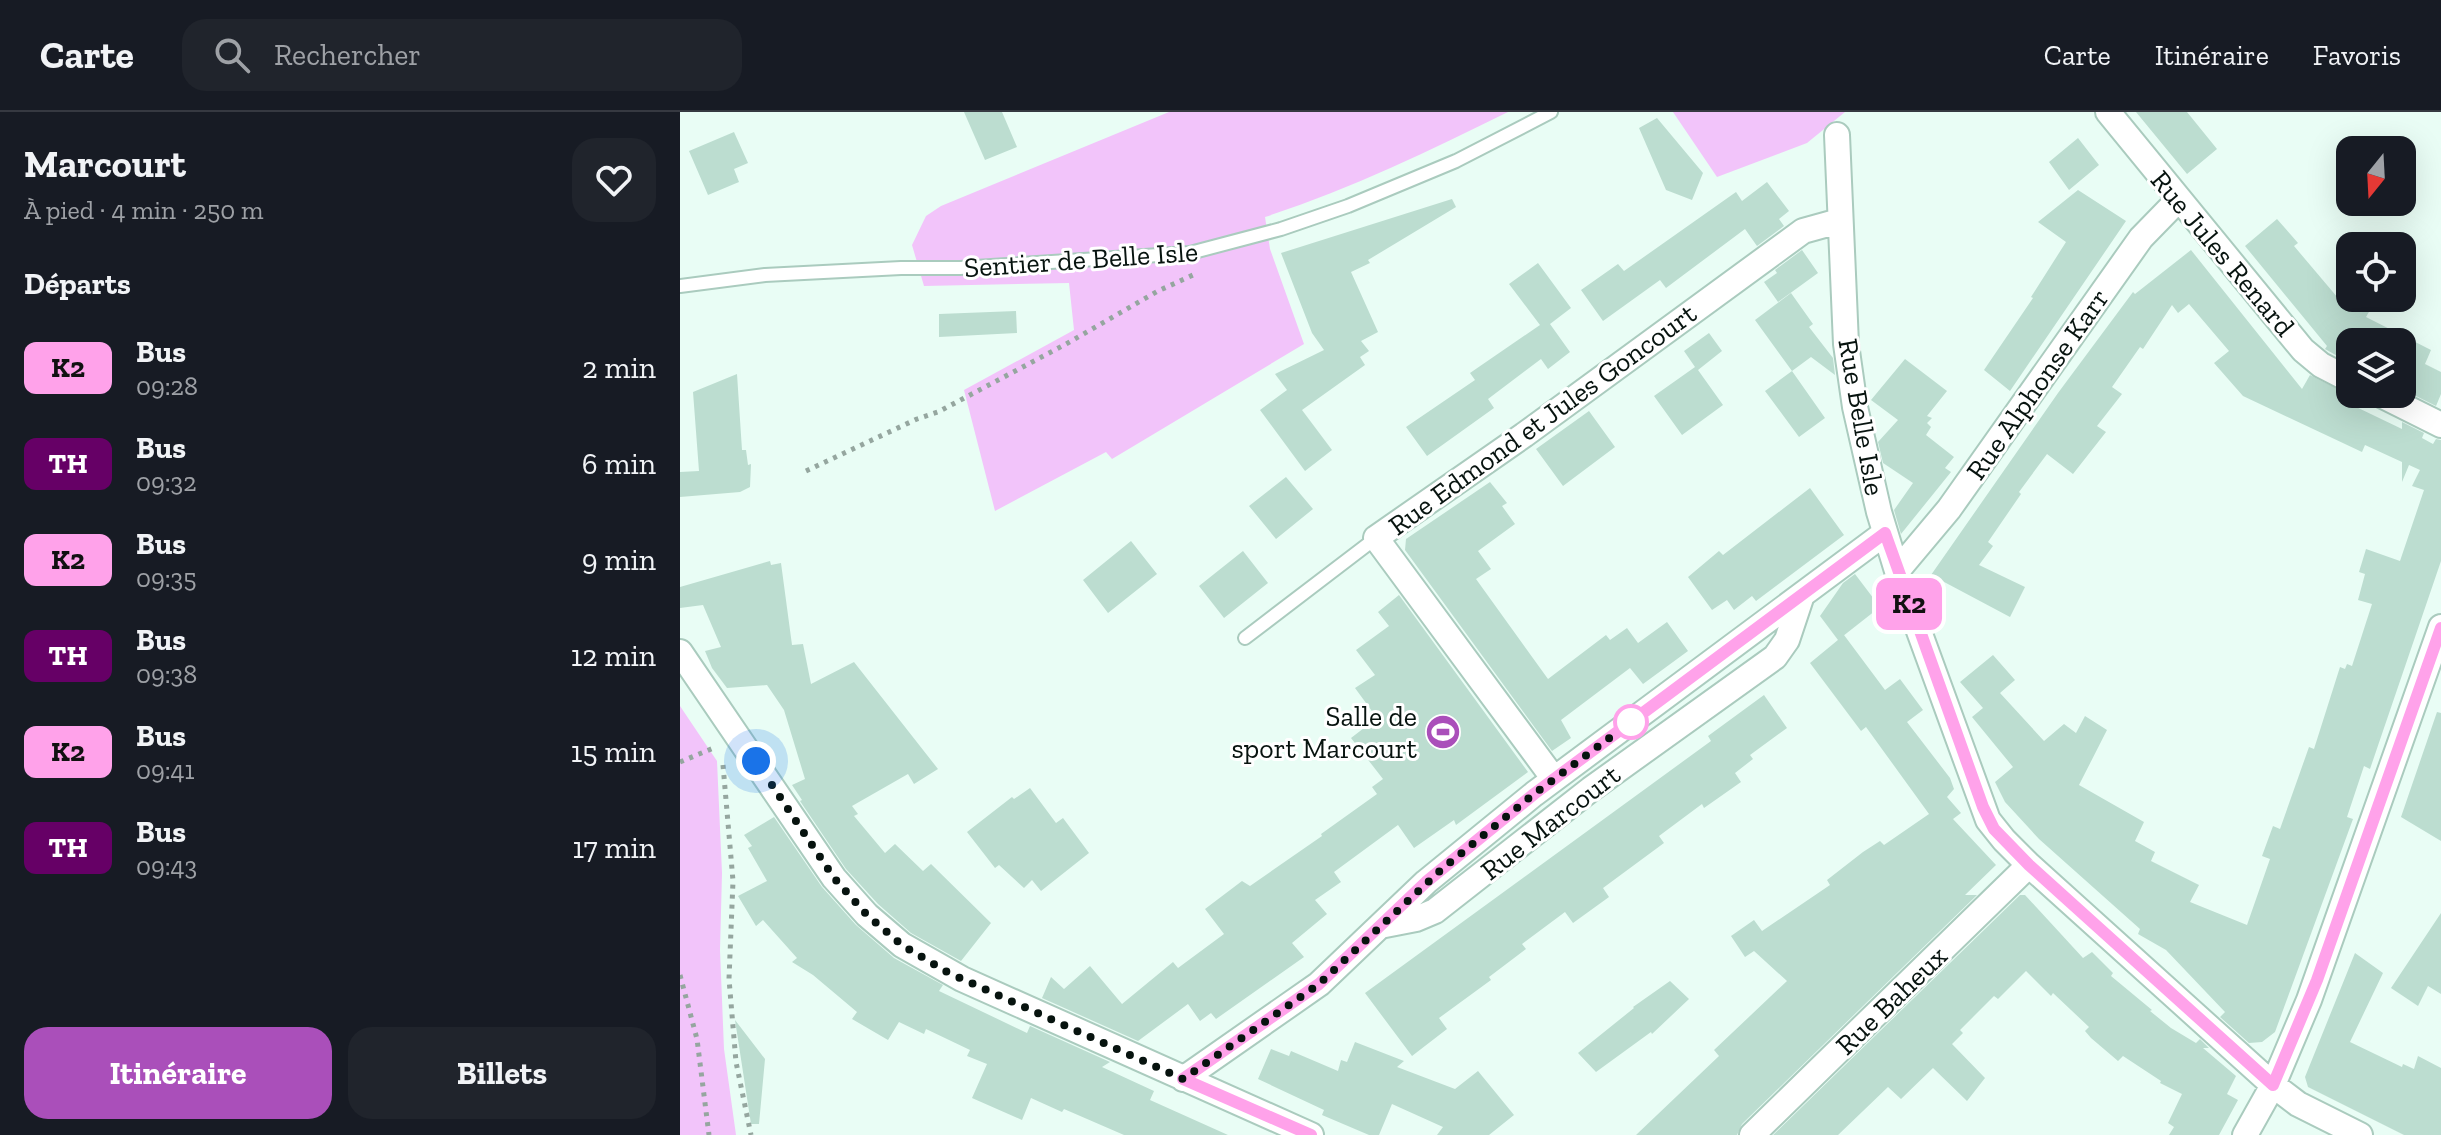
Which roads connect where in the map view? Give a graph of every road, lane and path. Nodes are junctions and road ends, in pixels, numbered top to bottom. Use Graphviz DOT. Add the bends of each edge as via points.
graph roads {
  1 [pos="1551,112"];
  2 [pos="2108,112"];
  3 [pos="1837,135"];
  4 [pos="2179,199"];
  5 [pos="1839,221"];
  6 [pos="1195,274"];
  7 [pos="680,286"];
  8 [pos="2336,373"];
  9 [pos="2407,408"];
  10 [pos="2441,425"];
  11 [pos="806,471"];
  12 [pos="1885,533"];
  13 [pos="1376,538"];
  14 [pos="1897,571"];
  15 [pos="1802,595"];
  16 [pos="2441,627"];
  17 [pos="1245,638"];
  18 [pos="680,652"];
  19 [pos="734,743"];
  20 [pos="680,762"];
  21 [pos="1554,779"];
  22 [pos="2029,865"];
  23 [pos="1380,926"];
  24 [pos="680,975"];
  25 [pos="1183,1079"];
  26 [pos="2273,1085"];
  27 [pos="709,1135"];
  28 [pos="751,1135"];
  29 [pos="1311,1135"];
  30 [pos="1752,1135"];
  31 [pos="2245,1135"];
  32 [pos="2360,1135"];
  1 -- 7 [label="lane, Sentier de Belle Isle" via="1456,161 1348,206 1190,253 765,275"];
  2 -- 4 [label="street, Rue Jules Renard"];
  3 -- 5 [label="street, Rue Belle Isle"];
  4 -- 8 [label="street, Rue Jules Renard" via="2303,350"];
  4 -- 14 [label="street, Rue Alphonse Karr" via="2141,238 1949,509"];
  5 -- 12 [label="street, Rue Belle Isle" via="1848,374"];
  5 -- 13 [label="street, Rue Edmond et Jules Goncourt" via="1803,231"];
  6 -- 11 [label="path" via="938,412"];
  9 -- 10 [label="street"];
  12 -- 14 [label="street, Rue Belle Isle"];
  12 -- 15 [label="street, Rue Marcourt"];
  13 -- 17 [label="lane"];
  13 -- 21 [label="street, Rue Edmond et Jules Goncourt"];
  14 -- 22 [label="street, Rue Belle Isle" via="1983,807 1994,829"];
  15 -- 21 [label="street, Rue Marcourt"];
  15 -- 23 [label="street, Rue Marcourt" via="1787,640 1775,657 1591,789 1435,911"];
  16 -- 26 [label="street" via="2337,924"];
  18 -- 19 [label="street" via="725,716"];
  19 -- 20 [label="path"];
  19 -- 25 [label="street" via="834,878 902,945 947,972"];
  19 -- 28 [label="path" via="724,754 723,769 733,881 729,979 736,1062"];
  21 -- 23 [label="street, Rue Marcourt" via="1434,875"];
  22 -- 26 [label="street, Rue Belle Isle"];
  22 -- 30 [label="street, Rue Baheux"];
  23 -- 25 [label="street, Rue Marcourt" via="1319,984"];
  24 -- 27 [label="path" via="697,1039"];
  25 -- 29 [label="street"];
  26 -- 31 [label="street"];
  26 -- 32 [label="street, Rue Belle Isle" via="2298,1104"];
}
